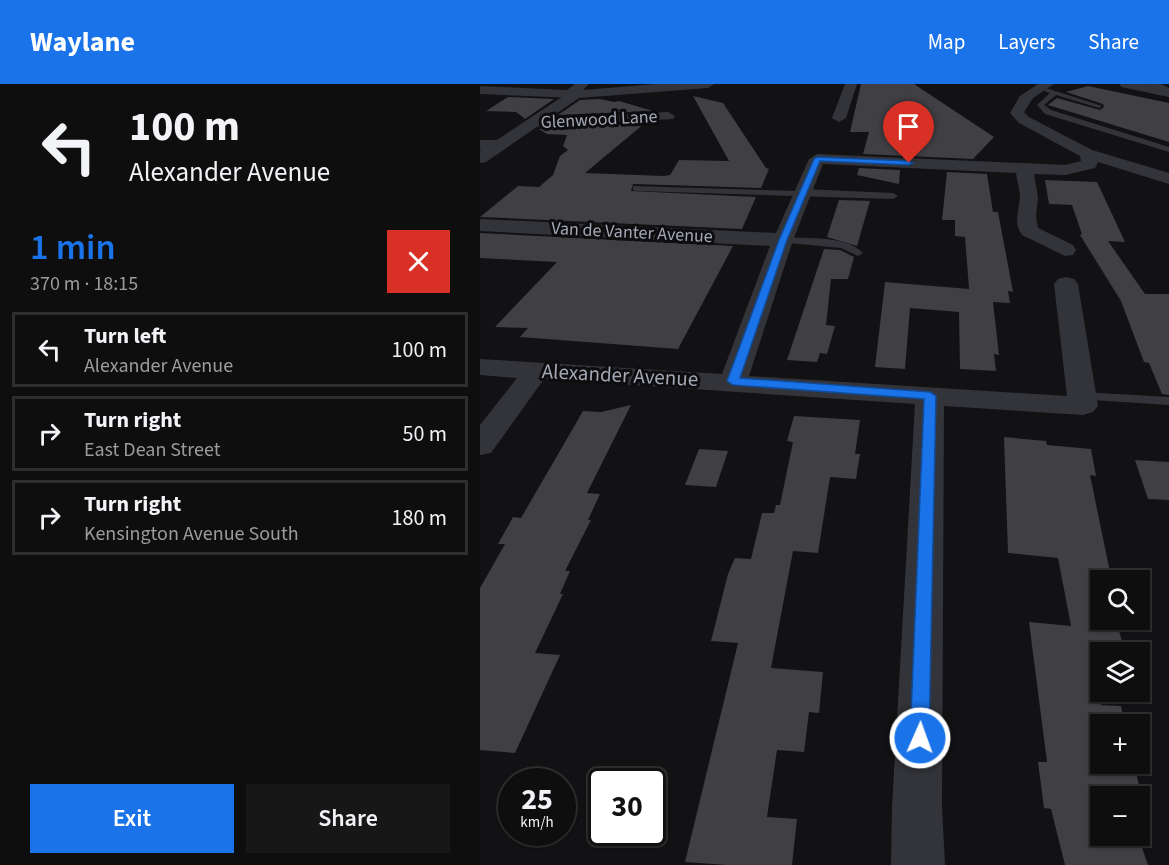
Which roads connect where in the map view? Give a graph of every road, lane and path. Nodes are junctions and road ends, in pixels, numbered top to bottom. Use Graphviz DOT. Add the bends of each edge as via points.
graph roads {
  1 [pos="708,84"];
  2 [pos="851,84"];
  3 [pos="1126,84"];
  4 [pos="1151,84"];
  5 [pos="1047,88"];
  6 [pos="579,89"];
  7 [pos="480,90"];
  8 [pos="1169,93"];
  9 [pos="1099,106"];
  10 [pos="668,116"];
  11 [pos="839,117"];
  12 [pos="531,123"];
  13 [pos="480,145"];
  14 [pos="499,145"];
  15 [pos="1169,150"];
  16 [pos="1086,153"];
  17 [pos="480,158"];
  18 [pos="1024,169"];
  19 [pos="1169,179"];
  20 [pos="636,188"];
  21 [pos="803,193"];
  22 [pos="893,196"];
  23 [pos="480,225"];
  24 [pos="783,240"];
  25 [pos="1065,249"];
  26 [pos="858,253"];
  27 [pos="1066,284"];
  28 [pos="480,367"];
  29 [pos="537,370"];
  30 [pos="733,381"];
  31 [pos="930,396"];
  32 [pos="1083,401"];
  33 [pos="1169,401"];
  34 [pos="480,446"];
  35 [pos="918,865"];
  1 -- 6 [label="street"];
  2 -- 11 [label="street"];
  3 -- 8 [label="street"];
  4 -- 8 [label="street"];
  5 -- 9 [label="lane"];
  5 -- 15 [label="lane" via="1040,105 1047,112"];
  5 -- 16 [label="street" via="1031,91 1017,113"];
  6 -- 7 [label="street"];
  6 -- 12 [label="street"];
  10 -- 12 [label="street, Glenwood Lane"];
  12 -- 14 [label="street"];
  13 -- 14 [label="street"];
  14 -- 17 [label="street"];
  16 -- 18 [label="street" via="1089,164 1080,168"];
  16 -- 19 [label="street"];
  18 -- 21 [label="street" via="817,159"];
  18 -- 25 [label="street" via="1029,231"];
  20 -- 21 [label="lane"];
  21 -- 22 [label="lane"];
  21 -- 24 [label="street"];
  23 -- 24 [label="street, Van de Vanter Avenue"];
  24 -- 26 [label="lane" via="842,245"];
  24 -- 30 [label="street"];
  27 -- 32 [label="street"];
  28 -- 29 [label="street, Alexander Avenue"];
  29 -- 30 [label="street, Alexander Avenue"];
  29 -- 34 [label="street"];
  30 -- 31 [label="street, Alexander Avenue"];
  31 -- 32 [label="street, Alexander Avenue"];
  31 -- 35 [label="street"];
  32 -- 33 [label="lane, Alexander Avenue"];
}
